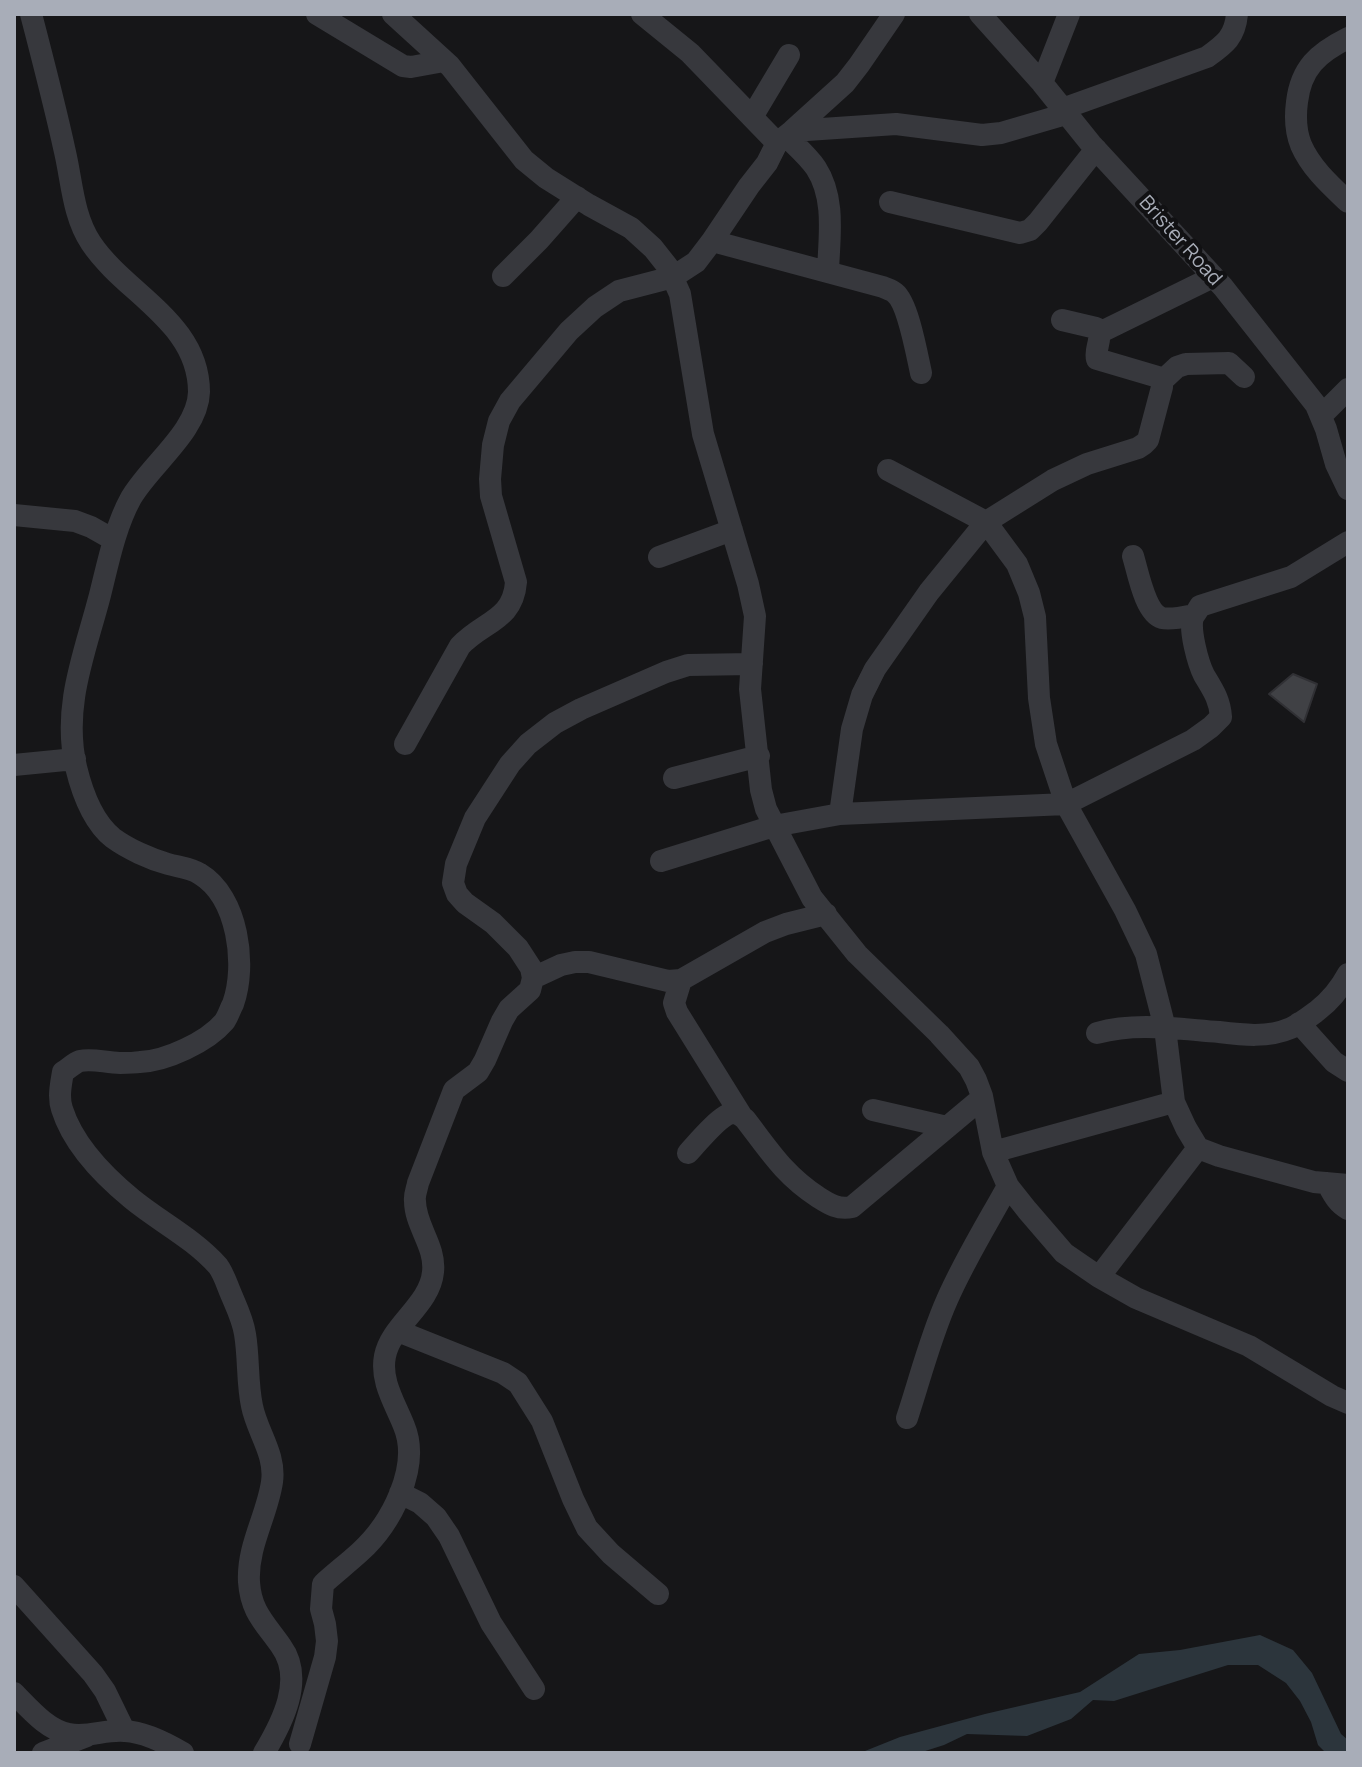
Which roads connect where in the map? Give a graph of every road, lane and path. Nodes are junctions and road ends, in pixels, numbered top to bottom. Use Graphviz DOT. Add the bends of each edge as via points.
graph roads {
  1 [pos="31,14"];
  2 [pos="317,14"];
  3 [pos="393,14"];
  4 [pos="642,14"];
  5 [pos="894,14"];
  6 [pos="980,14"];
  7 [pos="1069,14"];
  8 [pos="1237,14"];
  9 [pos="1348,38"];
  10 [pos="789,55"];
  11 [pos="444,61"];
  12 [pos="1042,83"];
  13 [pos="1064,112"];
  14 [pos="752,117"];
  15 [pos="785,137"];
  16 [pos="1096,149"];
  17 [pos="577,197"];
  18 [pos="890,202"];
  19 [pos="1348,202"];
  20 [pos="712,241"];
  21 [pos="828,272"];
  22 [pos="503,276"];
  23 [pos="673,277"];
  24 [pos="1213,277"];
  25 [pos="1062,320"];
  26 [pos="1099,333"];
  27 [pos="921,373"];
  28 [pos="1244,377"];
  29 [pos="1162,381"];
  30 [pos="1348,389"];
  31 [pos="1321,416"];
  32 [pos="888,470"];
  33 [pos="1348,489"];
  34 [pos="14,515"];
  35 [pos="986,522"];
  36 [pos="732,530"];
  37 [pos="114,540"];
  38 [pos="1348,542"];
  39 [pos="1133,556"];
  40 [pos="659,557"];
  41 [pos="1194,615"];
  42 [pos="752,664"];
  43 [pos="405,744"];
  44 [pos="759,756"];
  45 [pos="75,759"];
  46 [pos="14,765"];
  47 [pos="674,778"];
  48 [pos="1066,804"];
  49 [pos="840,814"];
  50 [pos="774,826"];
  51 [pos="661,861"];
  52 [pos="826,914"];
  53 [pos="1348,974"];
  54 [pos="533,978"];
  55 [pos="681,980"];
  56 [pos="1299,1023"];
  57 [pos="1165,1028"];
  58 [pos="1097,1033"];
  59 [pos="1348,1071"];
  60 [pos="982,1098"];
  61 [pos="1174,1102"];
  62 [pos="873,1110"];
  63 [pos="741,1115"];
  64 [pos="947,1127"];
  65 [pos="1198,1148"];
  66 [pos="993,1152"];
  67 [pos="688,1153"];
  68 [pos="1338,1184"];
  69 [pos="1008,1186"];
  70 [pos="1348,1209"];
  71 [pos="1099,1277"];
  72 [pos="398,1331"];
  73 [pos="1348,1403"];
  74 [pos="907,1418"];
  75 [pos="400,1493"];
  76 [pos="14,1586"];
  77 [pos="658,1594"];
  78 [pos="534,1689"];
  79 [pos="14,1693"];
  80 [pos="279,1724"];
  81 [pos="124,1730"];
  82 [pos="87,1735"];
  83 [pos="306,1748"];
  84 [pos="43,1753"];
  85 [pos="183,1753"];
  86 [pos="264,1753"];
  1 -- 37 [label="street" via="76,209 89,241 186,341 195,364 199,393 191,421 130,499"];
  2 -- 11 [label="street" via="403,66"];
  3 -- 11 [label="street"];
  4 -- 14 [label="street" via="690,53"];
  5 -- 15 [label="street" via="845,83"];
  6 -- 12 [label="street, Brister Road"];
  7 -- 12 [label="street"];
  8 -- 13 [label="street" via="1225,44 1207,57"];
  9 -- 19 [label="street" via="1309,67 1294,117 1313,164"];
  10 -- 14 [label="street"];
  11 -- 17 [label="street" via="524,160"];
  12 -- 13 [label="street, Brister Road"];
  13 -- 15 [label="street" via="982,135 896,124"];
  13 -- 16 [label="street, Brister Road"];
  14 -- 15 [label="street"];
  15 -- 20 [label="street"];
  15 -- 21 [label="street" via="825,185"];
  16 -- 18 [label="street" via="1038,222 1020,233"];
  16 -- 24 [label="street, Brister Road"];
  17 -- 22 [label="street"];
  17 -- 23 [label="street" via="631,228"];
  20 -- 21 [label="street"];
  20 -- 23 [label="street" via="696,262"];
  21 -- 27 [label="street" via="895,292"];
  23 -- 36 [label="street" via="703,434"];
  23 -- 43 [label="street" via="619,291 595,307 510,401 499,421 490,479 515,593 509,609 460,646"];
  24 -- 26 [label="street"];
  24 -- 31 [label="street, Brister Road"];
  25 -- 26 [label="street"];
  26 -- 29 [label="street" via="1097,359"];
  28 -- 29 [label="street" via="1229,363 1196,363 1177,367"];
  29 -- 35 [label="street" via="1144,444 1053,480"];
  30 -- 31 [label="street"];
  31 -- 33 [label="street, Brister Road"];
  32 -- 35 [label="street"];
  34 -- 37 [label="street" via="75,521"];
  35 -- 48 [label="street" via="1017,564 1029,593 1042,722"];
  35 -- 49 [label="street" via="875,669 852,729"];
  36 -- 40 [label="street"];
  36 -- 42 [label="street" via="755,616"];
  37 -- 45 [label="street" via="79,666 72,713"];
  38 -- 41 [label="street" via="1291,577 1200,606"];
  39 -- 41 [label="street" via="1154,613 1166,619"];
  41 -- 48 [label="street" via="1202,672 1216,693 1221,717 1193,740"];
  42 -- 44 [label="street"];
  42 -- 54 [label="street" via="688,665 666,672 555,723 510,764 475,818 453,883 465,903 518,948"];
  44 -- 47 [label="street"];
  44 -- 50 [label="street" via="761,790"];
  45 -- 46 [label="street"];
  45 -- 80 [label="street" via="86,798 112,837 165,864 200,874 229,909 237,935 239,969 225,1021 167,1058 77,1062 63,1072 60,1089 61,1107 77,1140 104,1173 220,1269 245,1331 252,1406 272,1461 249,1585 261,1622 287,1656 291,1685"];
  48 -- 49 [label="street"];
  48 -- 57 [label="street" via="1146,954"];
  49 -- 50 [label="street"];
  50 -- 51 [label="street"];
  50 -- 52 [label="street"];
  52 -- 55 [label="street" via="765,932"];
  52 -- 60 [label="street" via="857,954 969,1067"];
  53 -- 56 [label="street" via="1324,1005"];
  54 -- 55 [label="street" via="561,965 589,962"];
  54 -- 72 [label="street" via="530,990 509,1009 478,1072 449,1099 414,1199 433,1272 429,1288"];
  55 -- 63 [label="street" via="674,1003 677,1012"];
  56 -- 57 [label="street" via="1254,1036"];
  56 -- 59 [label="street"];
  57 -- 58 [label="street" via="1120,1027"];
  57 -- 61 [label="street"];
  60 -- 64 [label="street"];
  60 -- 66 [label="street"];
  61 -- 65 [label="street"];
  61 -- 66 [label="street"];
  62 -- 64 [label="street"];
  63 -- 64 [label="street" via="785,1172 844,1209"];
  63 -- 67 [label="street" via="730,1113"];
  65 -- 68 [label="street" via="1314,1182"];
  65 -- 71 [label="street"];
  66 -- 69 [label="street"];
  68 -- 70 [label="street" via="1334,1196"];
  69 -- 71 [label="street" via="1064,1253"];
  69 -- 74 [label="street" via="949,1296"];
  71 -- 73 [label="street" via="1249,1346"];
  72 -- 75 [label="street" via="383,1366 410,1454"];
  72 -- 77 [label="street" via="518,1383 542,1421 587,1528"];
  75 -- 78 [label="street" via="436,1517 449,1536 491,1623"];
  75 -- 83 [label="street" via="362,1551 323,1584 327,1641"];
  76 -- 81 [label="street" via="93,1674"];
  79 -- 82 [label="street" via="53,1728"];
  80 -- 83 [label="street"];
  80 -- 86 [label="street"];
  81 -- 82 [label="street"];
  81 -- 85 [label="street"];
  82 -- 84 [label="street"];
}
